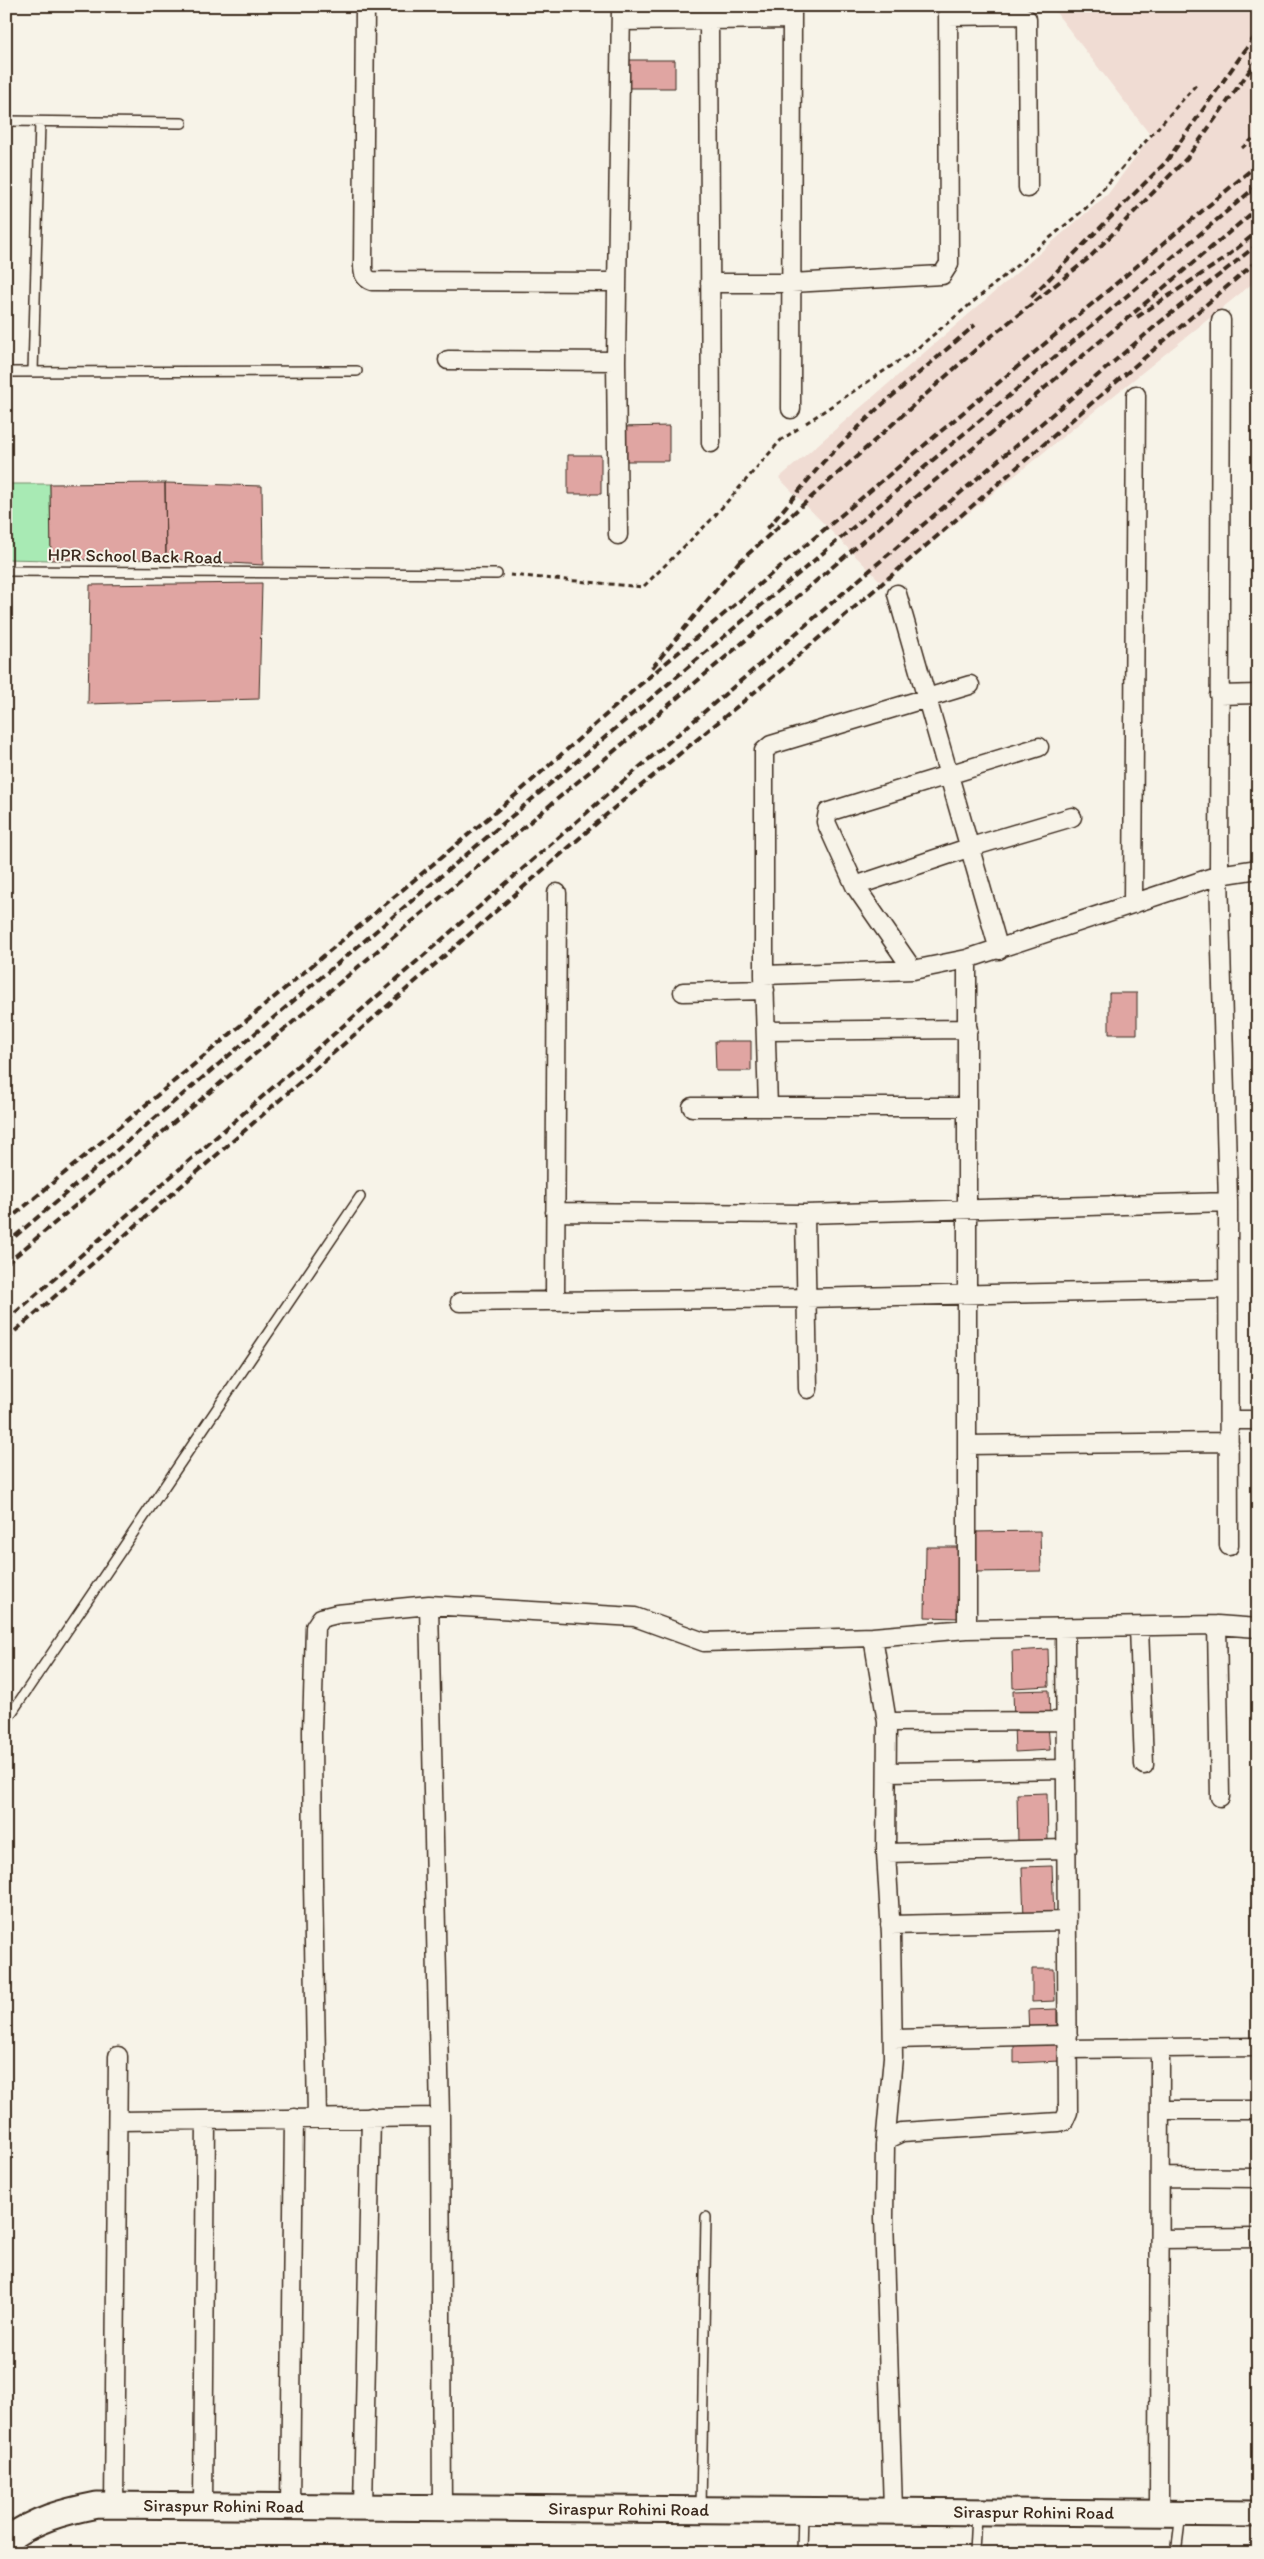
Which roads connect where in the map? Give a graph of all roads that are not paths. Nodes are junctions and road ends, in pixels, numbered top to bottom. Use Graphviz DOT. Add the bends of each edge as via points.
graph roads {
  1 [pos="365,6"];
  2 [pos="948,11"];
  3 [pos="792,13"];
  4 [pos="621,14"];
  5 [pos="709,20"];
  6 [pos="6,121"];
  7 [pos="40,122"];
  8 [pos="182,123"];
  9 [pos="1028,188"];
  10 [pos="617,282"];
  11 [pos="710,283"];
  12 [pos="791,283"];
  13 [pos="1220,320"];
  14 [pos="448,360"];
  15 [pos="616,361"];
  16 [pos="357,371"];
  17 [pos="6,372"];
  18 [pos="33,372"];
  19 [pos="1136,395"];
  20 [pos="791,409"];
  21 [pos="711,443"];
  22 [pos="618,535"];
  23 [pos="6,571"];
  24 [pos="497,574"];
  25 [pos="897,594"];
  26 [pos="970,685"];
  27 [pos="1258,694"];
  28 [pos="1219,695"];
  29 [pos="926,698"];
  30 [pos="1039,747"];
  31 [pos="949,774"];
  32 [pos="1072,817"];
  33 [pos="971,847"];
  34 [pos="1258,870"];
  35 [pos="1219,875"];
  36 [pos="855,886"];
  37 [pos="557,892"];
  38 [pos="1133,904"];
  39 [pos="998,950"];
  40 [pos="968,959"];
  41 [pos="913,970"];
  42 [pos="765,983"];
  43 [pos="683,992"];
  44 [pos="968,1028"];
  45 [pos="766,1031"];
  46 [pos="692,1107"];
  47 [pos="768,1107"];
  48 [pos="968,1107"];
  49 [pos="360,1197"];
  50 [pos="1228,1202"];
  51 [pos="967,1211"];
  52 [pos="555,1212"];
  53 [pos="805,1214"];
  54 [pos="1228,1289"];
  55 [pos="966,1294"];
  56 [pos="806,1298"];
  57 [pos="555,1301"];
  58 [pos="460,1302"];
  59 [pos="808,1389"];
  60 [pos="1229,1420"];
  61 [pos="1258,1420"];
  62 [pos="1229,1442"];
  63 [pos="967,1445"];
  64 [pos="1228,1546"];
  65 [pos="430,1605"];
  66 [pos="1217,1626"];
  67 [pos="1139,1628"];
  68 [pos="1258,1628"];
  69 [pos="1065,1629"];
  70 [pos="967,1630"];
  71 [pos="873,1637"];
  72 [pos="6,1721"];
  73 [pos="1065,1721"];
  74 [pos="887,1722"];
  75 [pos="1144,1765"];
  76 [pos="1066,1769"];
  77 [pos="886,1772"];
  78 [pos="1220,1797"];
  79 [pos="1067,1849"];
  80 [pos="886,1853"];
  81 [pos="1067,1921"];
  82 [pos="890,1925"];
  83 [pos="893,2039"];
  84 [pos="1068,2042"];
  85 [pos="1258,2047"];
  86 [pos="1160,2049"];
  87 [pos="118,2056"];
  88 [pos="1160,2110"];
  89 [pos="1258,2110"];
  90 [pos="371,2117"];
  91 [pos="440,2117"];
  92 [pos="294,2118"];
  93 [pos="317,2118"];
  94 [pos="206,2120"];
  95 [pos="118,2121"];
  96 [pos="885,2145"];
  97 [pos="1160,2177"];
  98 [pos="1258,2178"];
  99 [pos="706,2217"];
  100 [pos="1258,2238"];
  101 [pos="1160,2239"];
  102 [pos="114,2506"];
  103 [pos="203,2506"];
  104 [pos="290,2507"];
  105 [pos="363,2507"];
  106 [pos="442,2508"];
  107 [pos="700,2509"];
  108 [pos="803,2510"];
  109 [pos="893,2510"];
  110 [pos="976,2511"];
  111 [pos="1170,2514"];
  112 [pos="1258,2514"];
  113 [pos="6,2540"];
  114 [pos="802,2553"];
  115 [pos="974,2553"];
  116 [pos="1176,2553"];
  1 -- 10 [label="street" via="363,265 367,279"];
  2 -- 9 [label="street" via="1020,15 1027,19"];
  2 -- 12 [label="street" via="949,264 942,275 935,277"];
  3 -- 5 [label="street"];
  3 -- 12 [label="street"];
  4 -- 5 [label="street"];
  4 -- 10 [label="street"];
  5 -- 11 [label="street"];
  6 -- 7 [label="lane"];
  7 -- 8 [label="lane"];
  7 -- 18 [label="lane"];
  10 -- 15 [label="street"];
  11 -- 12 [label="street"];
  11 -- 21 [label="street"];
  12 -- 20 [label="street"];
  13 -- 28 [label="street"];
  14 -- 15 [label="street"];
  15 -- 22 [label="street"];
  16 -- 18 [label="lane"];
  17 -- 18 [label="lane"];
  19 -- 38 [label="street"];
  23 -- 24 [label="lane, HPR School Back Road"];
  25 -- 29 [label="street"];
  26 -- 29 [label="street"];
  27 -- 28 [label="street"];
  28 -- 35 [label="street"];
  29 -- 31 [label="street"];
  29 -- 42 [label="street" via="771,745 764,751"];
  30 -- 31 [label="street"];
  31 -- 33 [label="street"];
  31 -- 36 [label="street" via="828,812 826,822"];
  32 -- 33 [label="street"];
  33 -- 36 [label="street"];
  33 -- 39 [label="street"];
  34 -- 35 [label="street"];
  35 -- 38 [label="street"];
  35 -- 50 [label="street"];
  36 -- 41 [label="street"];
  37 -- 52 [label="street"];
  38 -- 39 [label="street"];
  39 -- 40 [label="street"];
  40 -- 41 [label="street"];
  40 -- 44 [label="street"];
  41 -- 42 [label="street"];
  42 -- 43 [label="street"];
  42 -- 45 [label="street"];
  44 -- 45 [label="street"];
  44 -- 48 [label="street"];
  45 -- 47 [label="street"];
  46 -- 47 [label="street"];
  47 -- 48 [label="street"];
  48 -- 51 [label="street"];
  49 -- 72 [label="lane"];
  50 -- 51 [label="street"];
  50 -- 54 [label="street"];
  51 -- 53 [label="street"];
  51 -- 55 [label="street"];
  52 -- 53 [label="street"];
  52 -- 57 [label="street"];
  53 -- 56 [label="street"];
  54 -- 55 [label="street"];
  54 -- 60 [label="street"];
  55 -- 56 [label="street"];
  55 -- 63 [label="street"];
  56 -- 57 [label="street"];
  56 -- 59 [label="street"];
  57 -- 58 [label="street"];
  60 -- 61 [label="street"];
  60 -- 62 [label="street"];
  62 -- 63 [label="street"];
  62 -- 64 [label="street"];
  63 -- 70 [label="street"];
  65 -- 71 [label="street" via="635,1617 704,1642"];
  65 -- 91 [label="street"];
  65 -- 93 [label="street" via="337,1614 321,1618 315,1627 312,1731"];
  66 -- 67 [label="street"];
  66 -- 68 [label="street"];
  66 -- 78 [label="street"];
  67 -- 69 [label="street"];
  67 -- 75 [label="street"];
  69 -- 70 [label="street"];
  69 -- 73 [label="street"];
  70 -- 71 [label="street"];
  71 -- 74 [label="street"];
  73 -- 74 [label="street"];
  73 -- 76 [label="street"];
  74 -- 77 [label="street"];
  76 -- 77 [label="street"];
  76 -- 79 [label="street"];
  77 -- 80 [label="street"];
  79 -- 80 [label="street"];
  79 -- 81 [label="street"];
  80 -- 82 [label="street"];
  81 -- 82 [label="street"];
  81 -- 84 [label="street"];
  82 -- 83 [label="street"];
  83 -- 84 [label="street"];
  83 -- 96 [label="street"];
  84 -- 86 [label="street"];
  84 -- 96 [label="street" via="1068,2112 1064,2121 902,2132 887,2138"];
  85 -- 86 [label="street"];
  86 -- 88 [label="street"];
  87 -- 95 [label="street"];
  88 -- 89 [label="street"];
  88 -- 97 [label="street"];
  90 -- 91 [label="street"];
  90 -- 93 [label="street"];
  90 -- 105 [label="street"];
  91 -- 106 [label="street"];
  92 -- 93 [label="street"];
  92 -- 94 [label="street"];
  92 -- 104 [label="street"];
  94 -- 95 [label="street"];
  94 -- 103 [label="street"];
  95 -- 102 [label="street"];
  96 -- 109 [label="street" via="884,2218"];
  97 -- 98 [label="street"];
  97 -- 101 [label="street"];
  99 -- 107 [label="lane"];
  100 -- 101 [label="street"];
  101 -- 111 [label="street"];
  102 -- 103 [label="street, Siraspur Rohini Road"];
  102 -- 113 [label="street, Siraspur Rohini Road" via="97,2505 62,2512 28,2525"];
  103 -- 104 [label="street, Siraspur Rohini Road"];
  104 -- 105 [label="street, Siraspur Rohini Road"];
  105 -- 106 [label="street, Siraspur Rohini Road"];
  106 -- 107 [label="street, Siraspur Rohini Road"];
  107 -- 108 [label="street, Siraspur Rohini Road"];
  108 -- 109 [label="street, Siraspur Rohini Road"];
  108 -- 114 [label="lane"];
  109 -- 110 [label="street, Siraspur Rohini Road"];
  110 -- 111 [label="street, Siraspur Rohini Road"];
  110 -- 115 [label="lane"];
  111 -- 112 [label="street, Siraspur Rohini Road"];
  111 -- 116 [label="lane"];
}
